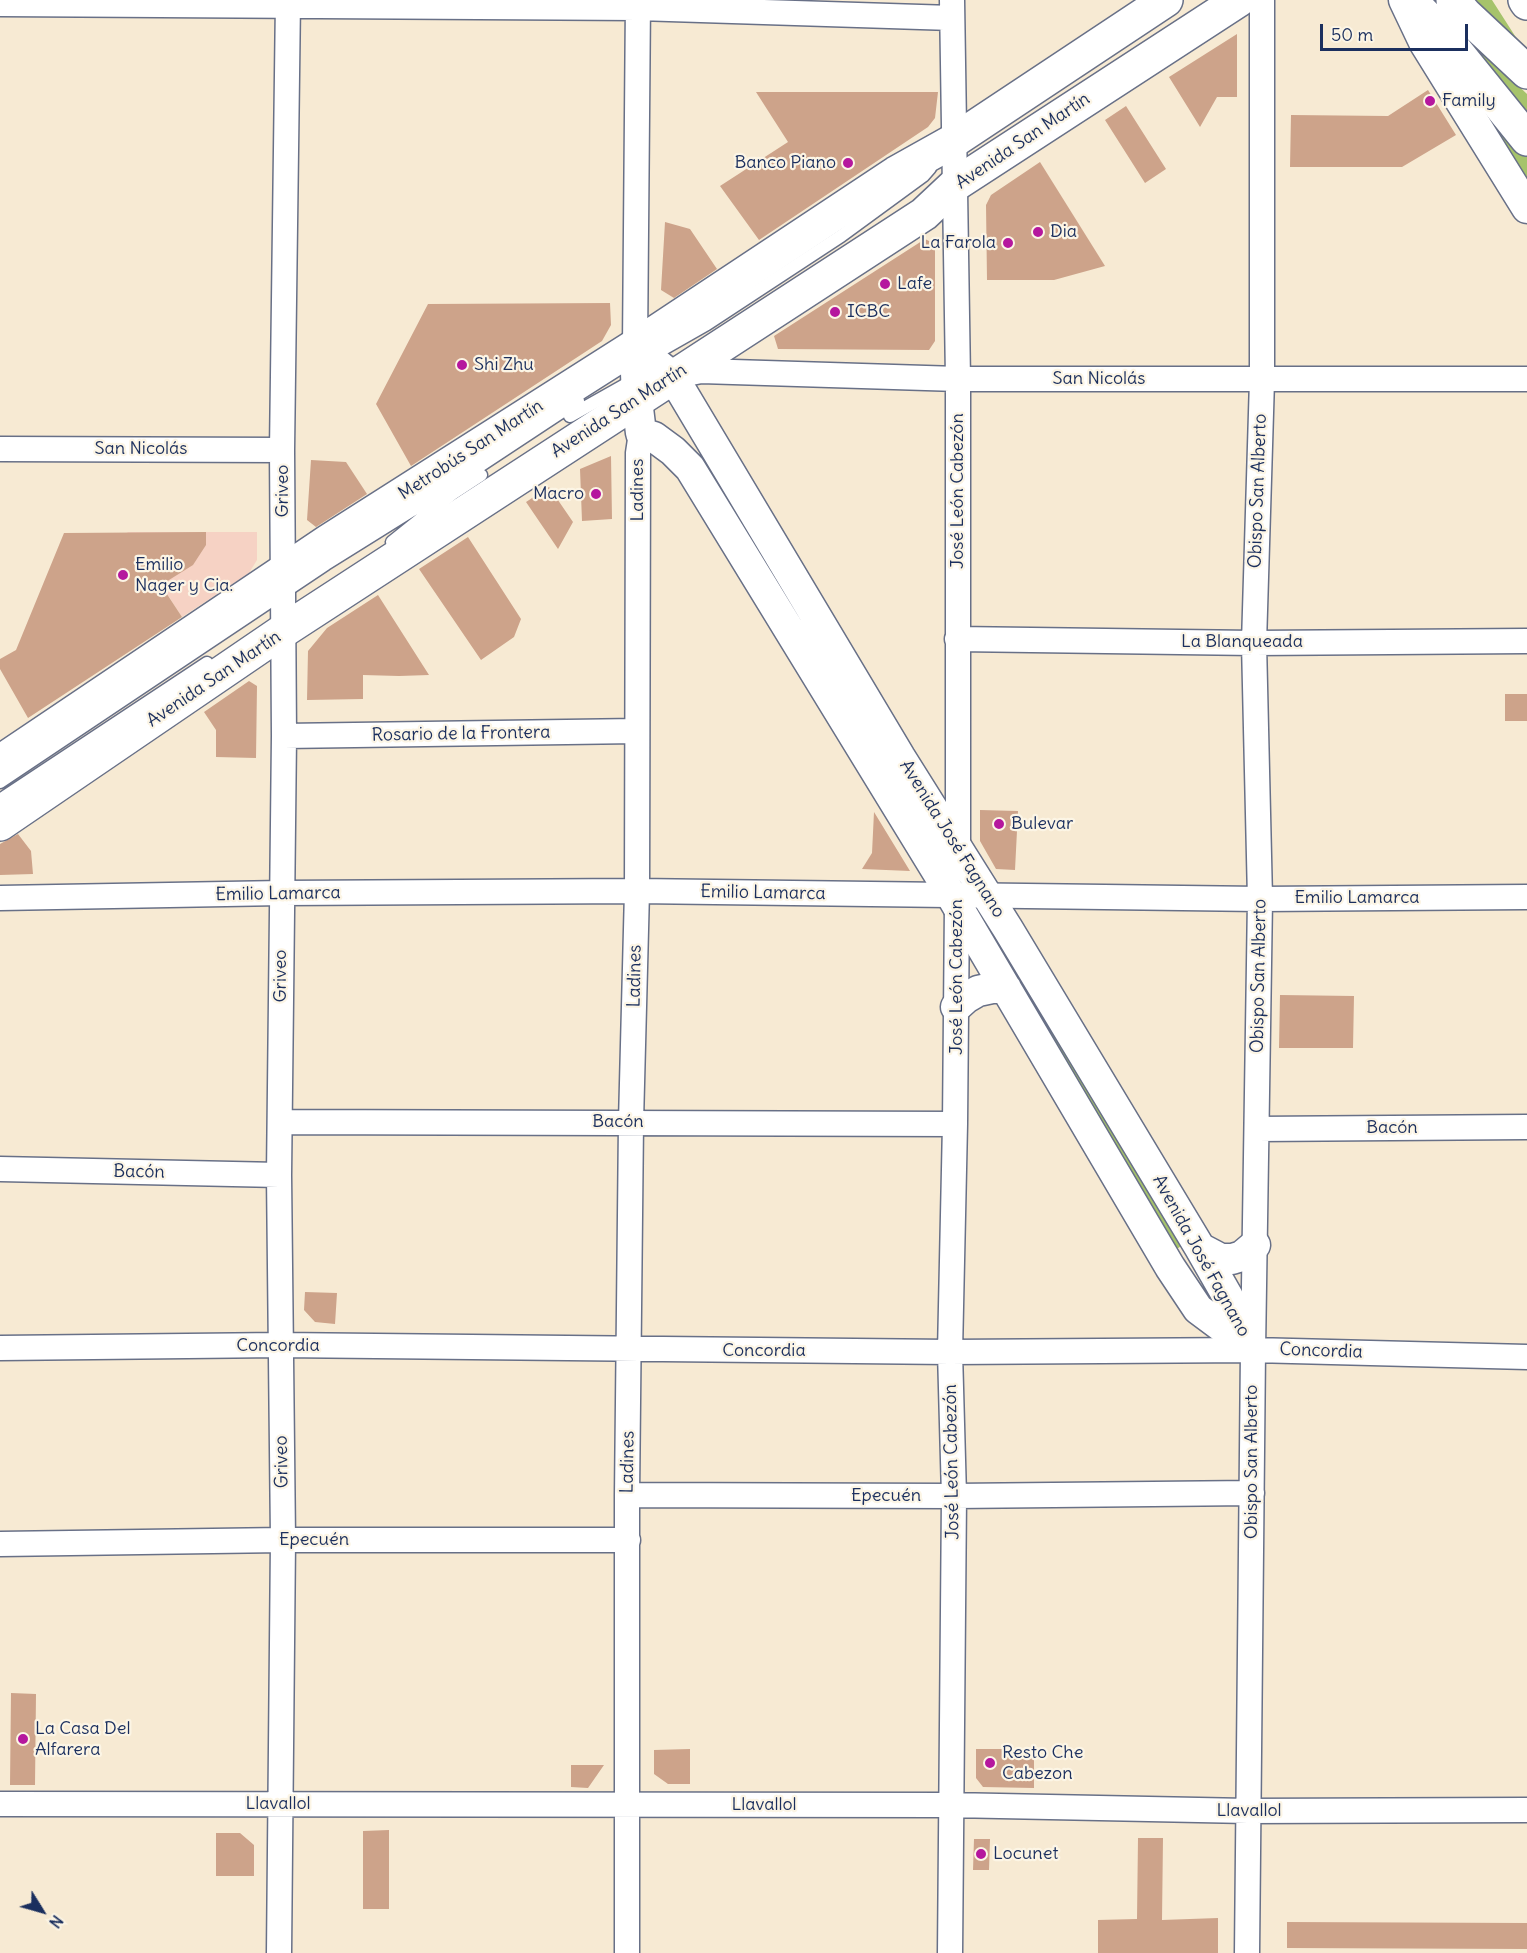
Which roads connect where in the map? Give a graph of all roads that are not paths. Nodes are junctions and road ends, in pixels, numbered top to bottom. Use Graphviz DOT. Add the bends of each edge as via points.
graph roads {
  1 [pos="1166,0"];
  2 [pos="1239,0"];
  3 [pos="1262,0"];
  4 [pos="1404,0"];
  5 [pos="1410,0"];
  6 [pos="1453,0"];
  7 [pos="288,3"];
  8 [pos="0,4"];
  9 [pos="638,4"];
  10 [pos="952,9"];
  11 [pos="1527,72"];
  12 [pos="1527,139"];
  13 [pos="955,140"];
  14 [pos="956,184"];
  15 [pos="923,197"];
  16 [pos="1527,208"];
  17 [pos="853,242"];
  18 [pos="646,370"];
  19 [pos="958,379"];
  20 [pos="1527,379"];
  21 [pos="1262,380"];
  22 [pos="641,433"];
  23 [pos="0,449"];
  24 [pos="282,450"];
  25 [pos="386,547"];
  26 [pos="283,606"];
  27 [pos="957,639"];
  28 [pos="1527,641"];
  29 [pos="1254,643"];
  30 [pos="221,654"];
  31 [pos="637,731"];
  32 [pos="284,736"];
  33 [pos="0,762"];
  34 [pos="0,782"];
  35 [pos="0,800"];
  36 [pos="0,824"];
  37 [pos="958,851"];
  38 [pos="637,891"];
  39 [pos="282,893"];
  40 [pos="1527,897"];
  41 [pos="0,898"];
  42 [pos="963,898"];
  43 [pos="1260,899"];
  44 [pos="1006,988"];
  45 [pos="956,1007"];
  46 [pos="280,1122"];
  47 [pos="631,1122"];
  48 [pos="955,1124"];
  49 [pos="1527,1127"];
  50 [pos="1257,1129"];
  51 [pos="0,1169"];
  52 [pos="279,1175"];
  53 [pos="1255,1245"];
  54 [pos="1200,1248"];
  55 [pos="1170,1267"];
  56 [pos="280,1345"];
  57 [pos="0,1348"];
  58 [pos="630,1350"];
  59 [pos="1252,1350"];
  60 [pos="950,1352"];
  61 [pos="1527,1357"];
  62 [pos="1252,1493"];
  63 [pos="627,1495"];
  64 [pos="954,1496"];
  65 [pos="283,1540"];
  66 [pos="627,1540"];
  67 [pos="0,1544"];
  68 [pos="0,1804"];
  69 [pos="279,1804"];
  70 [pos="950,1805"];
  71 [pos="628,1806"];
  72 [pos="1527,1810"];
  73 [pos="1248,1811"];
  74 [pos="279,1953"];
  75 [pos="627,1953"];
  76 [pos="950,1953"];
  77 [pos="1247,1953"];
  1 -- 13 [label="main road, Avenida San Martín"];
  2 -- 14 [label="main road, Avenida San Martín"];
  3 -- 21 [label="street, Obispo San Alberto"];
  4 -- 16 [label="street" via="1424,42"];
  5 -- 12 [label="main road"];
  6 -- 11 [label="main road"];
  7 -- 8 [label="street"];
  7 -- 9 [label="street"];
  7 -- 24 [label="street, Griveo"];
  9 -- 10 [label="street"];
  9 -- 18 [label="street, Ladines"];
  10 -- 13 [label="street, José León Cabezón"];
  13 -- 14 [label="street, José León Cabezón"];
  13 -- 18 [label="main road, Avenida San Martín" via="896,173"];
  14 -- 15 [label="lane"];
  14 -- 18 [label="main road, Avenida San Martín" via="924,214"];
  14 -- 19 [label="street, José León Cabezón"];
  17 -- 18 [label="lane, Metrobús San Martín" via="714,333"];
  18 -- 19 [label="street, San Nicolás"];
  18 -- 22 [label="street, Ladines"];
  18 -- 25 [label="lane, Metrobús San Martín" via="452,494"];
  18 -- 26 [label="main road, Avenida San Martín"];
  18 -- 26 [label="main road, Avenida San Martín" via="327,542"];
  18 -- 37 [label="street, Avenida José Fagnano"];
  19 -- 21 [label="street, San Nicolás"];
  19 -- 27 [label="street, José León Cabezón"];
  20 -- 21 [label="street, San Nicolás"];
  21 -- 29 [label="street, Obispo San Alberto"];
  22 -- 31 [label="street, Ladines"];
  22 -- 42 [label="street, Avenida José Fagnano" via="654,437 690,468"];
  23 -- 24 [label="street, San Nicolás"];
  24 -- 26 [label="street, Griveo"];
  26 -- 32 [label="street, Griveo"];
  26 -- 33 [label="main road, Avenida San Martín"];
  26 -- 34 [label="lane"];
  26 -- 36 [label="main road, Avenida San Martín"];
  27 -- 29 [label="street, La Blanqueada"];
  27 -- 37 [label="street, José León Cabezón"];
  28 -- 29 [label="street, La Blanqueada"];
  29 -- 43 [label="street, Obispo San Alberto"];
  30 -- 35 [label="lane"];
  31 -- 32 [label="street, Rosario de la Frontera"];
  31 -- 38 [label="street, Ladines"];
  32 -- 39 [label="street, Griveo"];
  37 -- 42 [label="street, Avenida José Fagnano"];
  38 -- 39 [label="street, Emilio Lamarca"];
  38 -- 42 [label="street, Emilio Lamarca"];
  38 -- 47 [label="street, Ladines"];
  39 -- 41 [label="street, Emilio Lamarca"];
  39 -- 46 [label="street, Griveo"];
  40 -- 43 [label="street, Emilio Lamarca"];
  42 -- 43 [label="street, Emilio Lamarca"];
  42 -- 44 [label="street, Avenida José Fagnano"];
  42 -- 45 [label="street, José León Cabezón"];
  42 -- 54 [label="street, Avenida José Fagnano"];
  43 -- 50 [label="street, Obispo San Alberto"];
  44 -- 45 [label="street" via="978,991"];
  44 -- 55 [label="street, Avenida José Fagnano"];
  45 -- 48 [label="street, José León Cabezón"];
  46 -- 47 [label="street, Bacón"];
  46 -- 52 [label="street, Griveo"];
  47 -- 48 [label="street, Bacón"];
  47 -- 58 [label="street, Ladines"];
  48 -- 60 [label="street, José León Cabezón"];
  49 -- 50 [label="street, Bacón"];
  50 -- 53 [label="street, Obispo San Alberto"];
  51 -- 52 [label="street, Bacón"];
  52 -- 56 [label="street, Griveo"];
  53 -- 54 [label="street" via="1232,1259 1221,1259"];
  53 -- 59 [label="street, Obispo San Alberto"];
  54 -- 55 [label="street"];
  54 -- 59 [label="street, Avenida José Fagnano"];
  55 -- 59 [label="street, Avenida José Fagnano" via="1198,1309"];
  56 -- 57 [label="street, Concordia"];
  56 -- 58 [label="street, Concordia"];
  56 -- 65 [label="street, Griveo"];
  58 -- 60 [label="street, Concordia"];
  58 -- 63 [label="street, Ladines"];
  59 -- 60 [label="street, Concordia"];
  59 -- 61 [label="street, Concordia"];
  59 -- 62 [label="street, Obispo San Alberto"];
  60 -- 64 [label="street, José León Cabezón"];
  62 -- 64 [label="street, Epecuén"];
  62 -- 73 [label="street, Obispo San Alberto"];
  63 -- 64 [label="street, Epecuén"];
  63 -- 66 [label="street, Ladines"];
  64 -- 70 [label="street, José León Cabezón"];
  65 -- 66 [label="street, Epecuén"];
  65 -- 67 [label="street, Epecuén"];
  65 -- 69 [label="street, Griveo"];
  66 -- 71 [label="street, Ladines"];
  68 -- 69 [label="street, Llavallol"];
  69 -- 71 [label="street, Llavallol"];
  69 -- 74 [label="street, Griveo"];
  70 -- 71 [label="street, Llavallol"];
  70 -- 73 [label="street, Llavallol"];
  70 -- 76 [label="street, José León Cabezón"];
  71 -- 75 [label="street, Ladines"];
  72 -- 73 [label="street, Llavallol"];
  73 -- 77 [label="street, Obispo San Alberto"];
}
